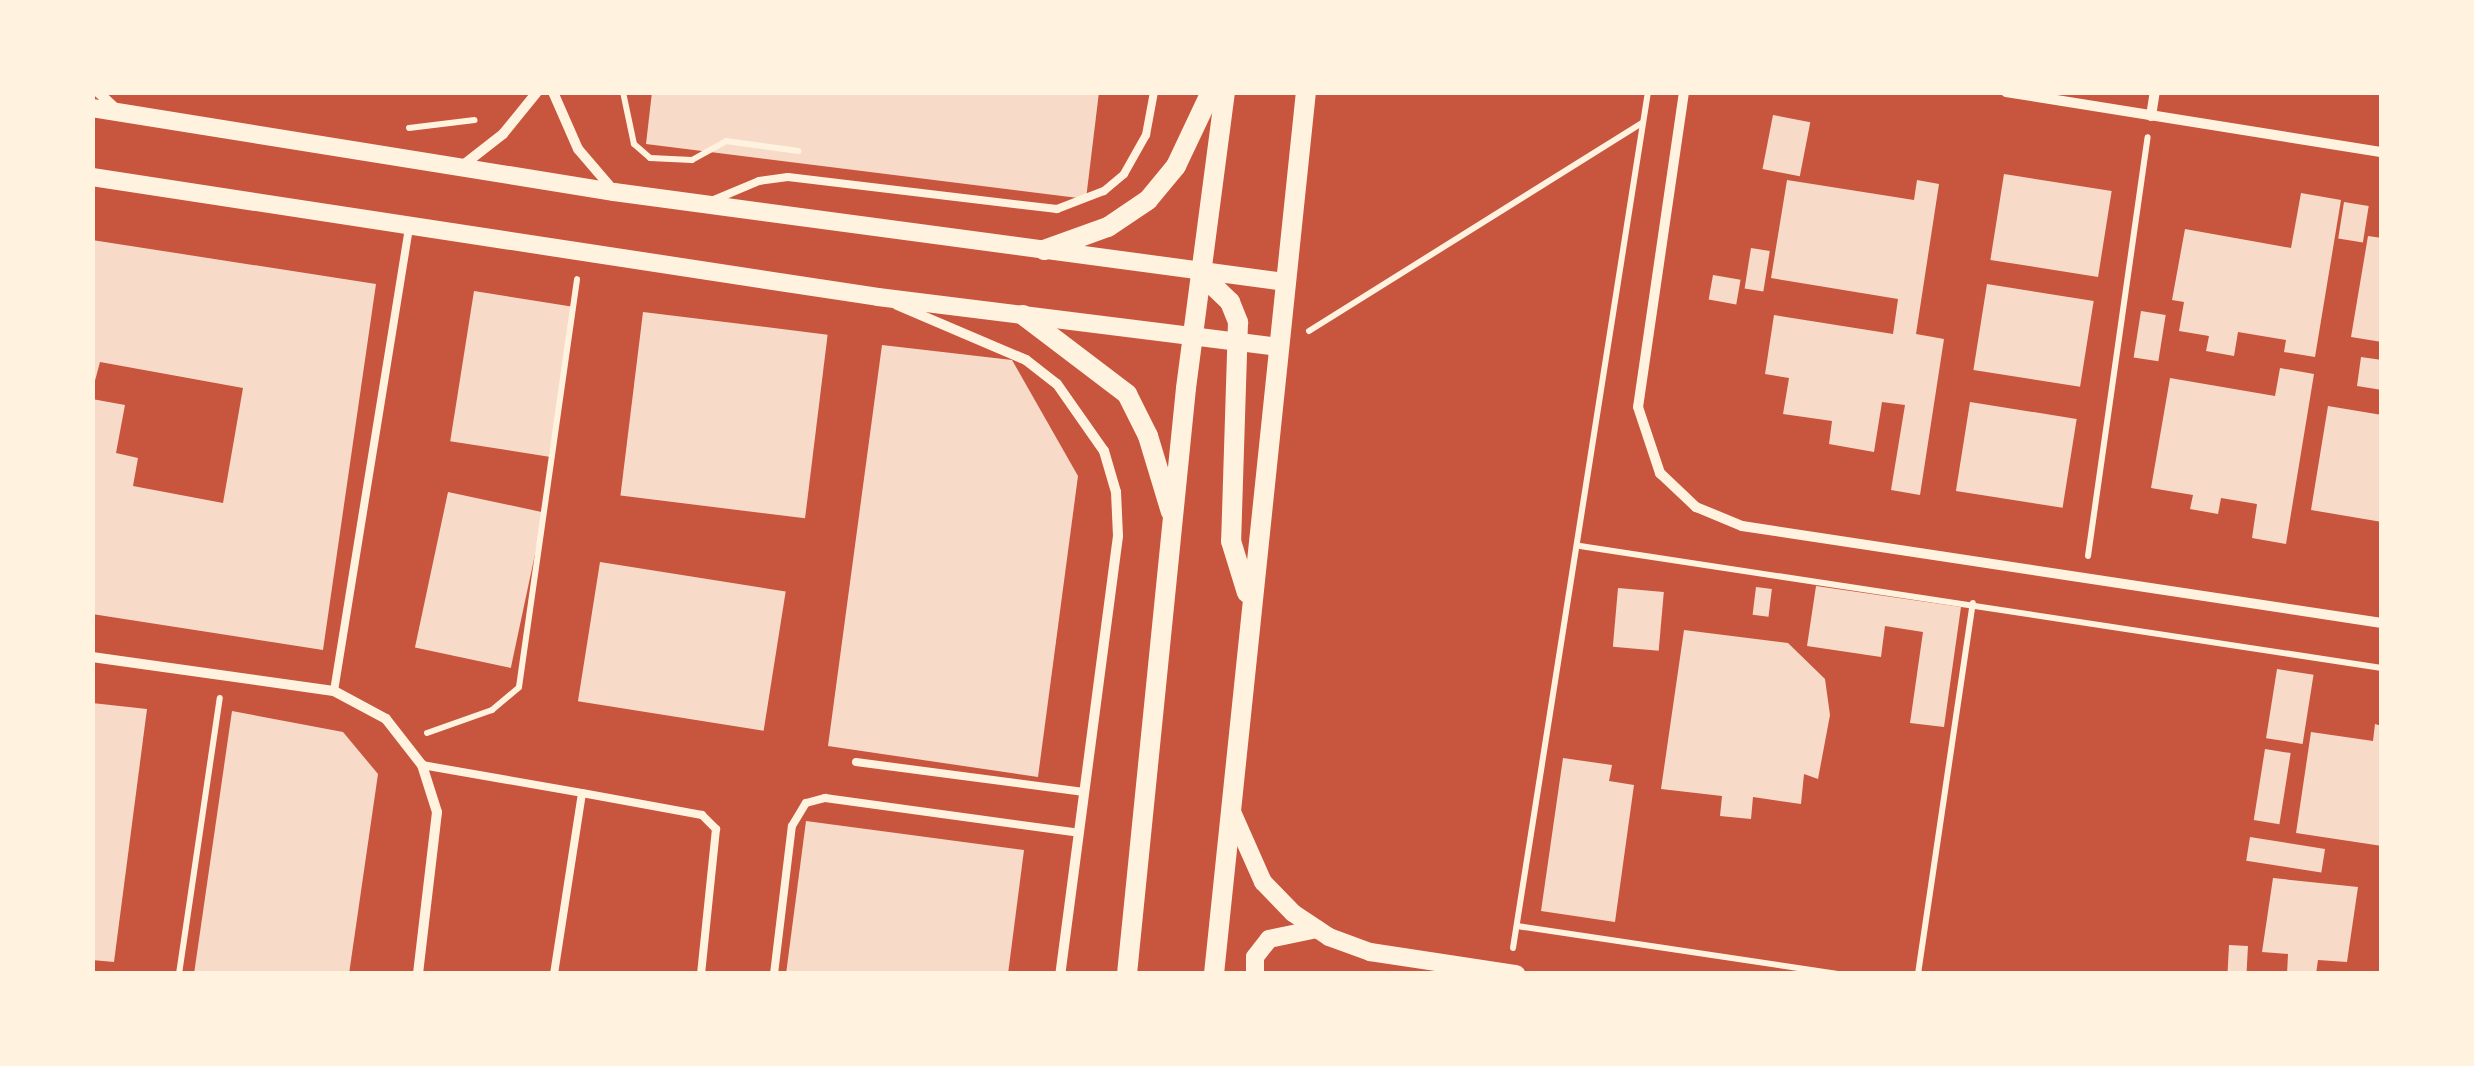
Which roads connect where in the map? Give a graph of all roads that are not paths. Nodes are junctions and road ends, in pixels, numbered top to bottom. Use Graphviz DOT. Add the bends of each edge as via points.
graph roads {
  1 [pos="98,92"];
  2 [pos="536,92"];
  3 [pos="553,92"];
  4 [pos="1154,92"];
  5 [pos="1212,92"];
  6 [pos="1226,92"];
  7 [pos="1306,92"];
  8 [pos="1684,92"];
  9 [pos="2006,92"];
  10 [pos="2155,92"];
  11 [pos="92,108"];
  12 [pos="120,112"];
  13 [pos="2151,116"];
  14 [pos="2382,152"];
  15 [pos="462,166"];
  16 [pos="92,177"];
  17 [pos="614,192"];
  18 [pos="706,203"];
  19 [pos="410,223"];
  20 [pos="1044,250"];
  21 [pos="1200,273"];
  22 [pos="1285,282"];
  23 [pos="878,297"];
  24 [pos="1023,315"];
  25 [pos="1193,336"];
  26 [pos="1241,342"];
  27 [pos="1277,347"];
  28 [pos="1174,522"];
  29 [pos="1248,596"];
  30 [pos="2382,622"];
  31 [pos="92,657"];
  32 [pos="334,691"];
  33 [pos="856,762"];
  34 [pos="422,765"];
  35 [pos="1084,792"];
  36 [pos="582,793"];
  37 [pos="1229,803"];
  38 [pos="1078,832"];
  39 [pos="1317,929"];
  40 [pos="418,974"];
  41 [pos="554,974"];
  42 [pos="701,974"];
  43 [pos="774,974"];
  44 [pos="1060,974"];
  45 [pos="1127,974"];
  46 [pos="1214,974"];
  47 [pos="1255,974"];
  48 [pos="1516,974"];
  1 -- 12 [label="street"];
  2 -- 15 [label="street" via="503,134"];
  3 -- 17 [label="street" via="578,150"];
  4 -- 18 [label="lane" via="1146,136 1124,174 1093,197 1057,209 788,177 732,189"];
  5 -- 20 [label="main road" via="1176,166 1148,200 1108,226"];
  6 -- 21 [label="main road"];
  7 -- 22 [label="main road"];
  8 -- 30 [label="street" via="1639,384 1641,431 1660,473 1696,508 1718,518 2084,582"];
  9 -- 13 [label="street"];
  10 -- 13 [label="street"];
  11 -- 12 [label="street"];
  12 -- 15 [label="street"];
  13 -- 14 [label="street"];
  15 -- 17 [label="street"];
  16 -- 19 [label="street"];
  17 -- 18 [label="street"];
  18 -- 20 [label="street"];
  19 -- 23 [label="street"];
  19 -- 32 [label="lane"];
  20 -- 21 [label="street"];
  21 -- 22 [label="street"];
  21 -- 25 [label="main road"];
  21 -- 26 [label="main road" via="1230,302"];
  22 -- 27 [label="main road"];
  23 -- 24 [label="street"];
  23 -- 35 [label="street" via="1026,360 1082,412 1104,451 1116,492 1118,536"];
  24 -- 25 [label="street"];
  24 -- 28 [label="main road" via="1127,394 1148,436"];
  25 -- 26 [label="street"];
  25 -- 28 [label="main road"];
  26 -- 27 [label="street"];
  26 -- 29 [label="main road" via="1230,513 1236,566"];
  27 -- 29 [label="main road"];
  28 -- 45 [label="main road"];
  29 -- 37 [label="main road"];
  31 -- 32 [label="street"];
  32 -- 34 [label="street" via="386,719"];
  33 -- 35 [label="lane"];
  34 -- 36 [label="lane"];
  34 -- 40 [label="street" via="438,838"];
  35 -- 38 [label="street"];
  36 -- 41 [label="lane"];
  36 -- 42 [label="lane" via="702,816 716,829"];
  37 -- 39 [label="street" via="1264,882"];
  37 -- 46 [label="main road"];
  38 -- 43 [label="lane" via="825,798 806,803 792,826"];
  38 -- 44 [label="street"];
  39 -- 47 [label="street" via="1269,939 1255,957"];
  39 -- 48 [label="street" via="1370,952"];
}
